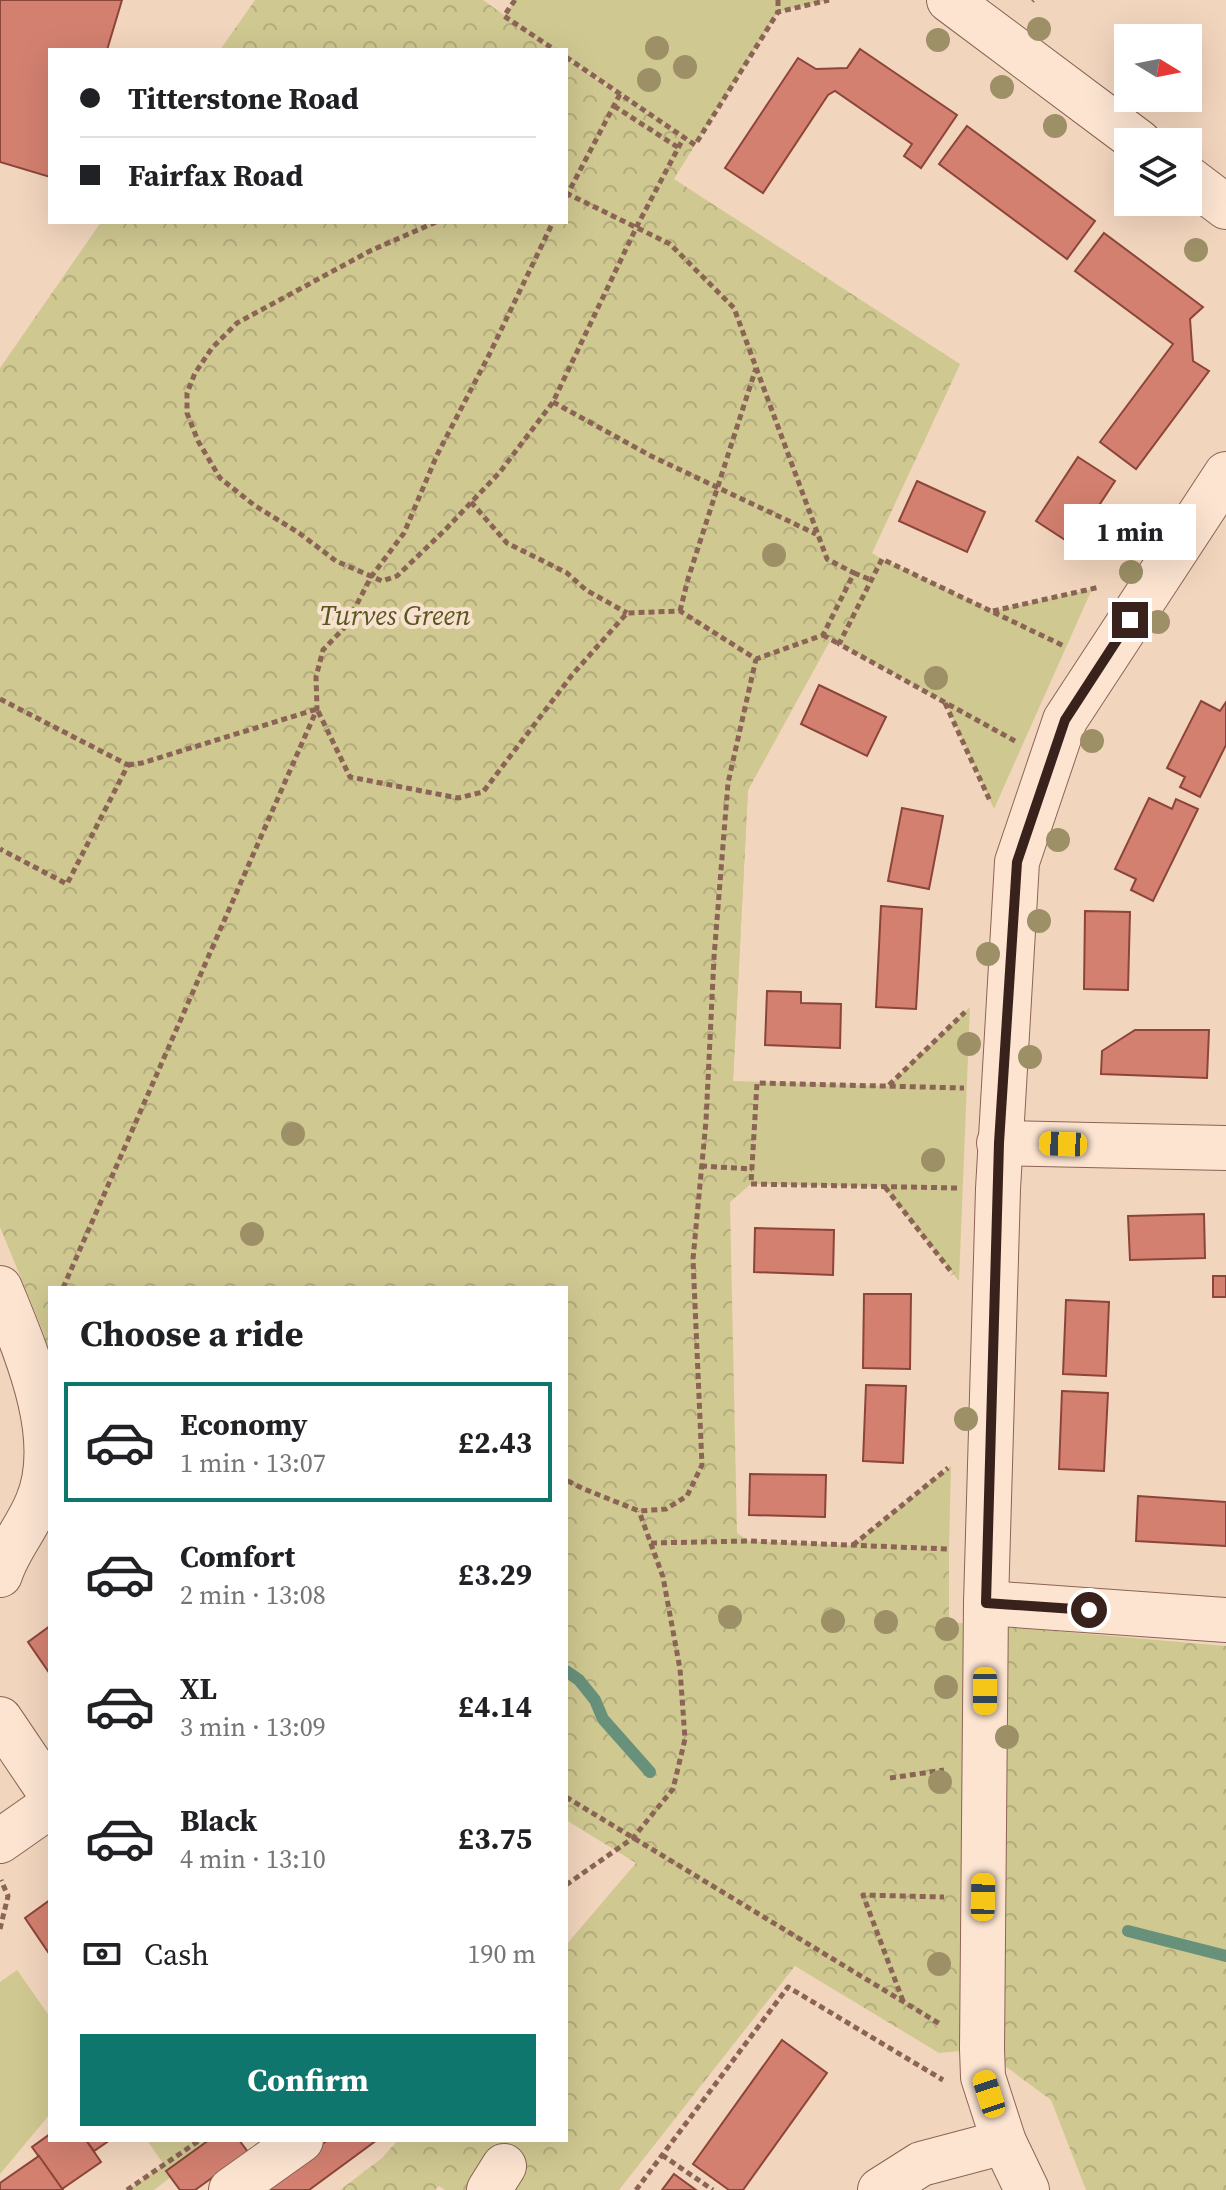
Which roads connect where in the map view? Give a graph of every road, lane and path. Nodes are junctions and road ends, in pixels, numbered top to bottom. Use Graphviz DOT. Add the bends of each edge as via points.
graph roads {
  1 [pos="515,0"];
  2 [pos="778,0"];
  3 [pos="829,0"];
  4 [pos="949,0"];
  5 [pos="778,12"];
  6 [pos="552,48"];
  7 [pos="568,58"];
  8 [pos="620,94"];
  9 [pos="614,106"];
  10 [pos="1120,128"];
  11 [pos="684,137"];
  12 [pos="679,148"];
  13 [pos="1202,189"];
  14 [pos="568,192"];
  15 [pos="568,194"];
  16 [pos="1226,207"];
  17 [pos="431,224"];
  18 [pos="552,224"];
  19 [pos="637,226"];
  20 [pos="756,367"];
  21 [pos="553,402"];
  22 [pos="1226,474"];
  23 [pos="718,487"];
  24 [pos="471,502"];
  25 [pos="817,534"];
  26 [pos="854,573"];
  27 [pos="1158,576"];
  28 [pos="371,577"];
  29 [pos="871,580"];
  30 [pos="680,611"];
  31 [pos="992,611"];
  32 [pos="627,613"];
  33 [pos="823,635"];
  34 [pos="839,644"];
  35 [pos="756,659"];
  36 [pos="1101,663"];
  37 [pos="0,699"];
  38 [pos="945,702"];
  39 [pos="317,709"];
  40 [pos="1051,761"];
  41 [pos="128,765"];
  42 [pos="0,849"];
  43 [pos="1017,862"];
  44 [pos="1011,967"];
  45 [pos="888,1086"];
  46 [pos="1003,1089"];
  47 [pos="999,1143"];
  48 [pos="1226,1148"];
  49 [pos="701,1166"];
  50 [pos="752,1169"];
  51 [pos="884,1187"];
  52 [pos="998,1189"];
  53 [pos="64,1286"];
  54 [pos="0,1288"];
  55 [pos="994,1326"];
  56 [pos="991,1433"];
  57 [pos="568,1481"];
  58 [pos="639,1511"];
  59 [pos="651,1543"];
  60 [pos="853,1545"];
  61 [pos="988,1551"];
  62 [pos="0,1575"];
  63 [pos="986,1603"];
  64 [pos="1226,1620"];
  65 [pos="0,1719"];
  66 [pos="985,1764"];
  67 [pos="890,1778"];
  68 [pos="48,1790"];
  69 [pos="568,1798"];
  70 [pos="48,1807"];
  71 [pos="633,1838"];
  72 [pos="0,1841"];
  73 [pos="0,1877"];
  74 [pos="568,1884"];
  75 [pos="983,1897"];
  76 [pos="0,1929"];
  77 [pos="904,2002"];
  78 [pos="982,2049"];
  79 [pos="999,2126"];
  80 [pos="197,2142"];
  81 [pos="272,2148"];
  82 [pos="662,2155"];
  83 [pos="127,2190"];
  84 [pos="231,2190"];
  85 [pos="636,2190"];
  86 [pos="713,2190"];
  87 [pos="880,2190"];
  88 [pos="1027,2190"];
  1 -- 6 [label="path" via="504,16"];
  2 -- 5 [label="path"];
  3 -- 5 [label="path"];
  4 -- 10 [label="street"];
  5 -- 11 [label="path" via="695,145"];
  7 -- 8 [label="path"];
  8 -- 9 [label="path"];
  8 -- 11 [label="path"];
  9 -- 12 [label="path"];
  9 -- 14 [label="path"];
  11 -- 12 [label="path"];
  12 -- 19 [label="path"];
  13 -- 16 [label="street"];
  15 -- 19 [label="path"];
  17 -- 28 [label="path" via="237,323 212,348 187,393 187,413 220,478 336,561"];
  18 -- 28 [label="path" via="404,533"];
  19 -- 20 [label="path" via="670,244 734,308"];
  19 -- 21 [label="path"];
  20 -- 23 [label="path"];
  20 -- 25 [label="path"];
  21 -- 23 [label="path"];
  21 -- 24 [label="path"];
  22 -- 27 [label="street"];
  23 -- 25 [label="path"];
  23 -- 30 [label="path"];
  24 -- 28 [label="path" via="397,576 382,581"];
  24 -- 32 [label="path" via="507,543 567,573"];
  25 -- 26 [label="path" via="827,559"];
  26 -- 29 [label="path"];
  26 -- 33 [label="path"];
  27 -- 31 [label="path"];
  27 -- 36 [label="street"];
  28 -- 39 [label="path" via="345,627 323,650 316,677"];
  29 -- 31 [label="path" via="882,559"];
  29 -- 34 [label="path"];
  30 -- 32 [label="path"];
  30 -- 35 [label="path"];
  31 -- 36 [label="path"];
  32 -- 39 [label="path" via="483,792 458,798 350,777"];
  33 -- 34 [label="path"];
  33 -- 35 [label="path"];
  34 -- 38 [label="path"];
  35 -- 49 [label="path" via="728,783"];
  36 -- 40 [label="street" via="1065,720"];
  37 -- 41 [label="path"];
  38 -- 40 [label="path"];
  38 -- 43 [label="path"];
  39 -- 41 [label="path"];
  39 -- 53 [label="path"];
  40 -- 43 [label="street"];
  41 -- 42 [label="path" via="67,884"];
  43 -- 44 [label="street"];
  44 -- 45 [label="path"];
  44 -- 46 [label="street"];
  45 -- 46 [label="path"];
  45 -- 50 [label="path" via="757,1083"];
  46 -- 47 [label="street"];
  47 -- 48 [label="street"];
  47 -- 52 [label="street"];
  49 -- 50 [label="path"];
  49 -- 58 [label="path" via="693,1259 702,1465 687,1496 666,1509"];
  50 -- 51 [label="path" via="751,1184"];
  51 -- 52 [label="path"];
  51 -- 55 [label="path"];
  52 -- 55 [label="street"];
  54 -- 62 [label="street" via="42,1405 47,1456 38,1501"];
  55 -- 56 [label="street"];
  56 -- 60 [label="path"];
  56 -- 61 [label="street"];
  57 -- 58 [label="path"];
  58 -- 59 [label="path"];
  59 -- 60 [label="path"];
  59 -- 71 [label="path" via="663,1577 680,1669 685,1739 673,1789"];
  60 -- 61 [label="path"];
  61 -- 63 [label="street"];
  63 -- 64 [label="street"];
  63 -- 66 [label="street"];
  65 -- 68 [label="street"];
  66 -- 67 [label="path"];
  66 -- 75 [label="street"];
  69 -- 71 [label="path"];
  70 -- 72 [label="street"];
  71 -- 74 [label="path"];
  71 -- 77 [label="path"];
  73 -- 76 [label="path" via="8,1896"];
  75 -- 77 [label="path" via="863,1895"];
  75 -- 78 [label="street"];
  77 -- 78 [label="path"];
  78 -- 79 [label="street" via="983,2077"];
  79 -- 82 [label="path" via="788,1987"];
  79 -- 87 [label="street"];
  79 -- 88 [label="street"];
  80 -- 83 [label="path"];
  81 -- 84 [label="street"];
  82 -- 85 [label="path"];
  82 -- 86 [label="path"];
}
